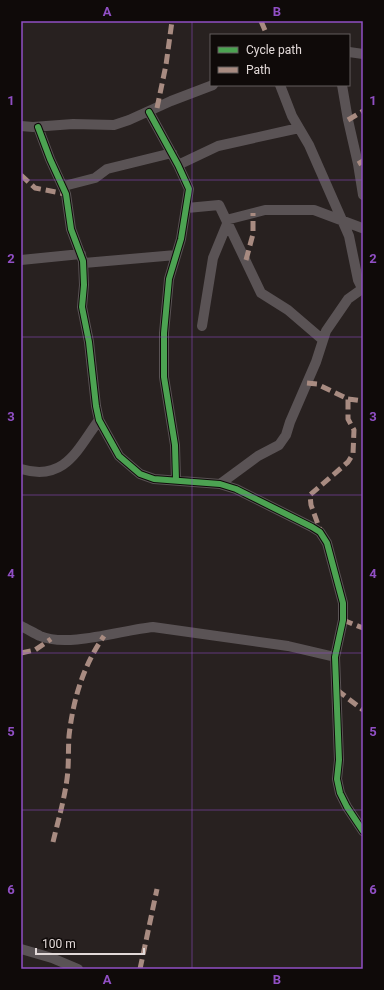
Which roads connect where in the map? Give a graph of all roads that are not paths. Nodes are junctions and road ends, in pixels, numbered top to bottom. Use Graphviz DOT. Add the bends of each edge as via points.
graph roads {
  1 [pos="350,52"];
  2 [pos="363,54"];
  3 [pos="210,86"];
  4 [pos="280,86"];
  5 [pos="342,86"];
  6 [pos="150,112"];
  7 [pos="21,126"];
  8 [pos="38,127"];
  9 [pos="299,128"];
  10 [pos="172,153"];
  11 [pos="178,165"];
  12 [pos="64,186"];
  13 [pos="188,187"];
  14 [pos="363,195"];
  15 [pos="200,207"];
  16 [pos="187,208"];
  17 [pos="341,219"];
  18 [pos="226,222"];
  19 [pos="362,227"];
  20 [pos="348,235"];
  21 [pos="176,255"];
  22 [pos="82,258"];
  23 [pos="21,260"];
  24 [pos="362,289"];
  25 [pos="202,326"];
  26 [pos="323,340"];
  27 [pos="99,420"];
  28 [pos="21,469"];
  29 [pos="176,480"];
  30 [pos="220,484"];
  31 [pos="21,626"];
  32 [pos="335,657"];
  33 [pos="363,831"];
  34 [pos="21,949"];
  35 [pos="78,969"];
  1 -- 2 [label="street"];
  3 -- 6 [label="street"];
  4 -- 9 [label="street"];
  5 -- 14 [label="street"];
  6 -- 8 [label="street" via="114,125 73,124"];
  6 -- 10 [label="street"];
  7 -- 8 [label="street"];
  8 -- 12 [label="street"];
  9 -- 11 [label="street" via="222,145"];
  9 -- 17 [label="street"];
  10 -- 11 [label="street"];
  10 -- 12 [label="street" via="107,169 95,178"];
  11 -- 13 [label="street"];
  12 -- 22 [label="street" via="71,229"];
  13 -- 15 [label="street"];
  13 -- 16 [label="street"];
  15 -- 16 [label="street"];
  15 -- 18 [label="street" via="217,204"];
  16 -- 21 [label="street"];
  17 -- 18 [label="street" via="314,210 285,209 265,210"];
  17 -- 19 [label="street"];
  17 -- 20 [label="street"];
  18 -- 25 [label="street" via="213,258"];
  18 -- 26 [label="street" via="261,293 288,310"];
  19 -- 20 [label="street"];
  20 -- 24 [label="street"];
  21 -- 22 [label="street"];
  21 -- 29 [label="street" via="168,279 163,370 175,445"];
  22 -- 23 [label="street"];
  22 -- 27 [label="street" via="85,271 82,316 89,342"];
  24 -- 26 [label="street" via="348,299 333,319"];
  26 -- 30 [label="street" via="286,435 279,445 258,456"];
  27 -- 28 [label="street" via="71,460 39,474"];
  27 -- 29 [label="street" via="119,456 130,467 140,474 154,478"];
  29 -- 30 [label="street"];
  30 -- 32 [label="street" via="236,489 320,532 331,552 343,603 343,620"];
  31 -- 32 [label="street" via="40,636 65,639 153,628 288,646"];
  32 -- 33 [label="street" via="339,760 337,779 347,807"];
  34 -- 35 [label="street"];
}
